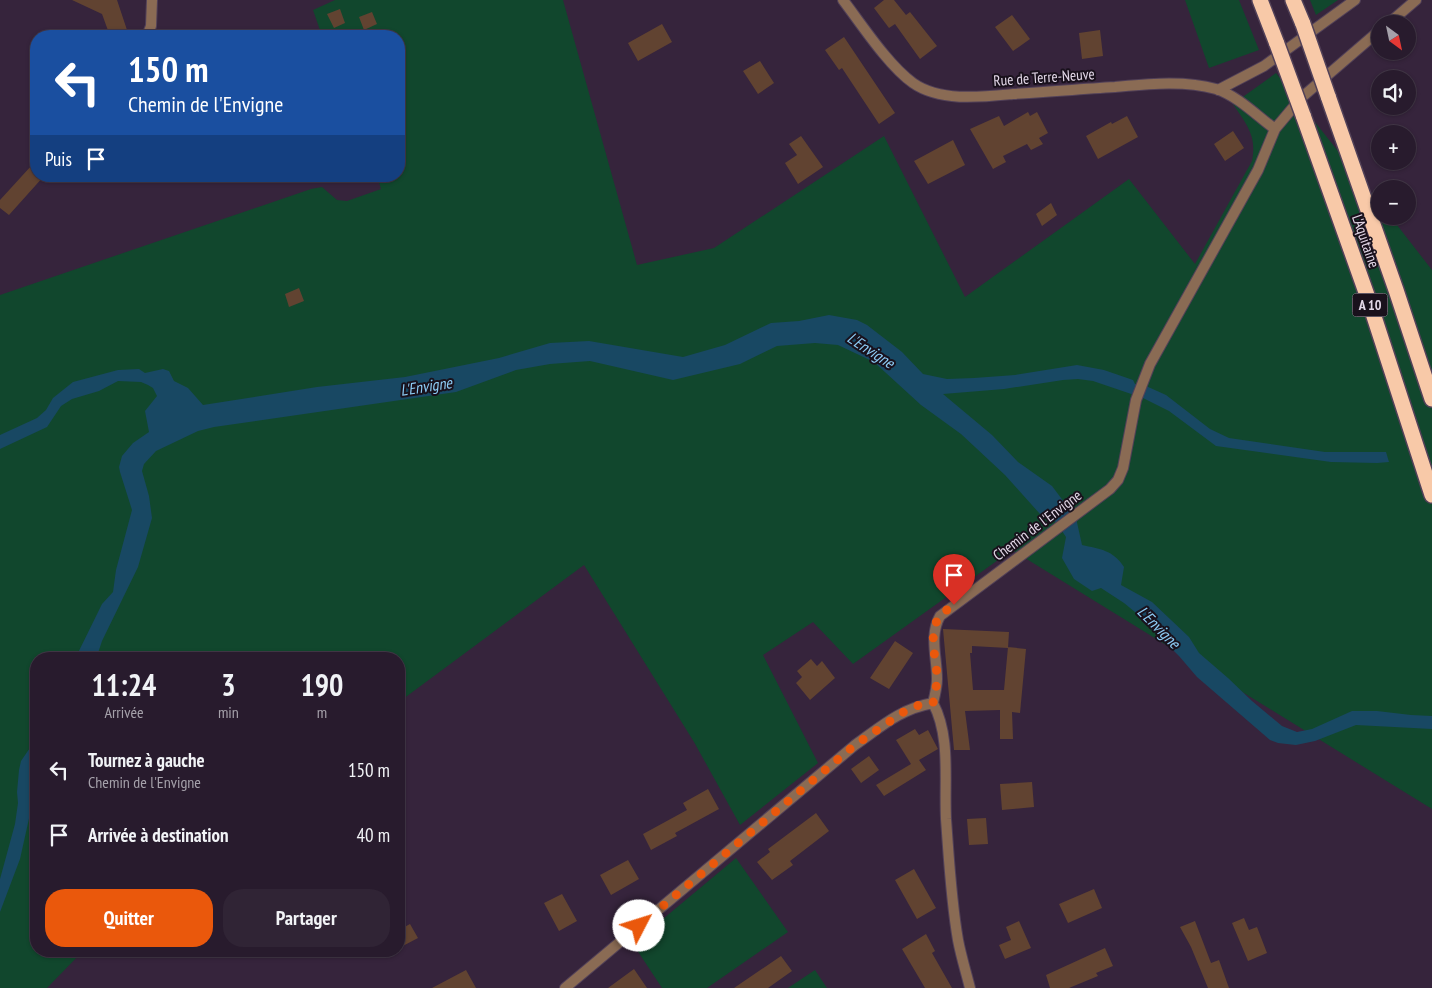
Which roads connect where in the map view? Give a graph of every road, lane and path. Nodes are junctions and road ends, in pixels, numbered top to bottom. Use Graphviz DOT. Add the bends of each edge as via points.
graph roads {
  1 [pos="152,0"];
  2 [pos="842,0"];
  3 [pos="1260,0"];
  4 [pos="1293,0"];
  5 [pos="1355,0"];
  6 [pos="1416,0"];
  7 [pos="1398,15"];
  8 [pos="149,30"];
  9 [pos="1371,38"];
  10 [pos="1218,90"];
  11 [pos="1276,129"];
  12 [pos="1432,399"];
  13 [pos="1432,495"];
  14 [pos="933,703"];
  15 [pos="576,979"];
  16 [pos="565,988"];
  17 [pos="582,988"];
  18 [pos="970,988"];
  1 -- 8 [label="street"];
  2 -- 10 [label="street, Rue de Terre-Neuve" via="901,72 913,83 938,93 994,96 1161,83 1199,85"];
  3 -- 13 [label="highway, L'Aquitaine / A 10, bridge" via="1365,289"];
  4 -- 12 [label="highway, L'Aquitaine / A 10, bridge"];
  5 -- 10 [label="street" via="1264,66"];
  6 -- 7 [label="street"];
  9 -- 11 [label="street, Chemin de l'Envigne" via="1301,98"];
  10 -- 11 [label="street, Rue de Terre-Neuve" via="1232,96"];
  11 -- 14 [label="street, Chemin de l'Envigne" via="1258,170 1144,377 1118,480 1110,490 940,616 933,636 937,678"];
  14 -- 15 [label="street" via="905,711 855,745"];
  14 -- 18 [label="street" via="944,730 951,876 958,939"];
  15 -- 16 [label="street"];
  15 -- 17 [label="street"];
}
